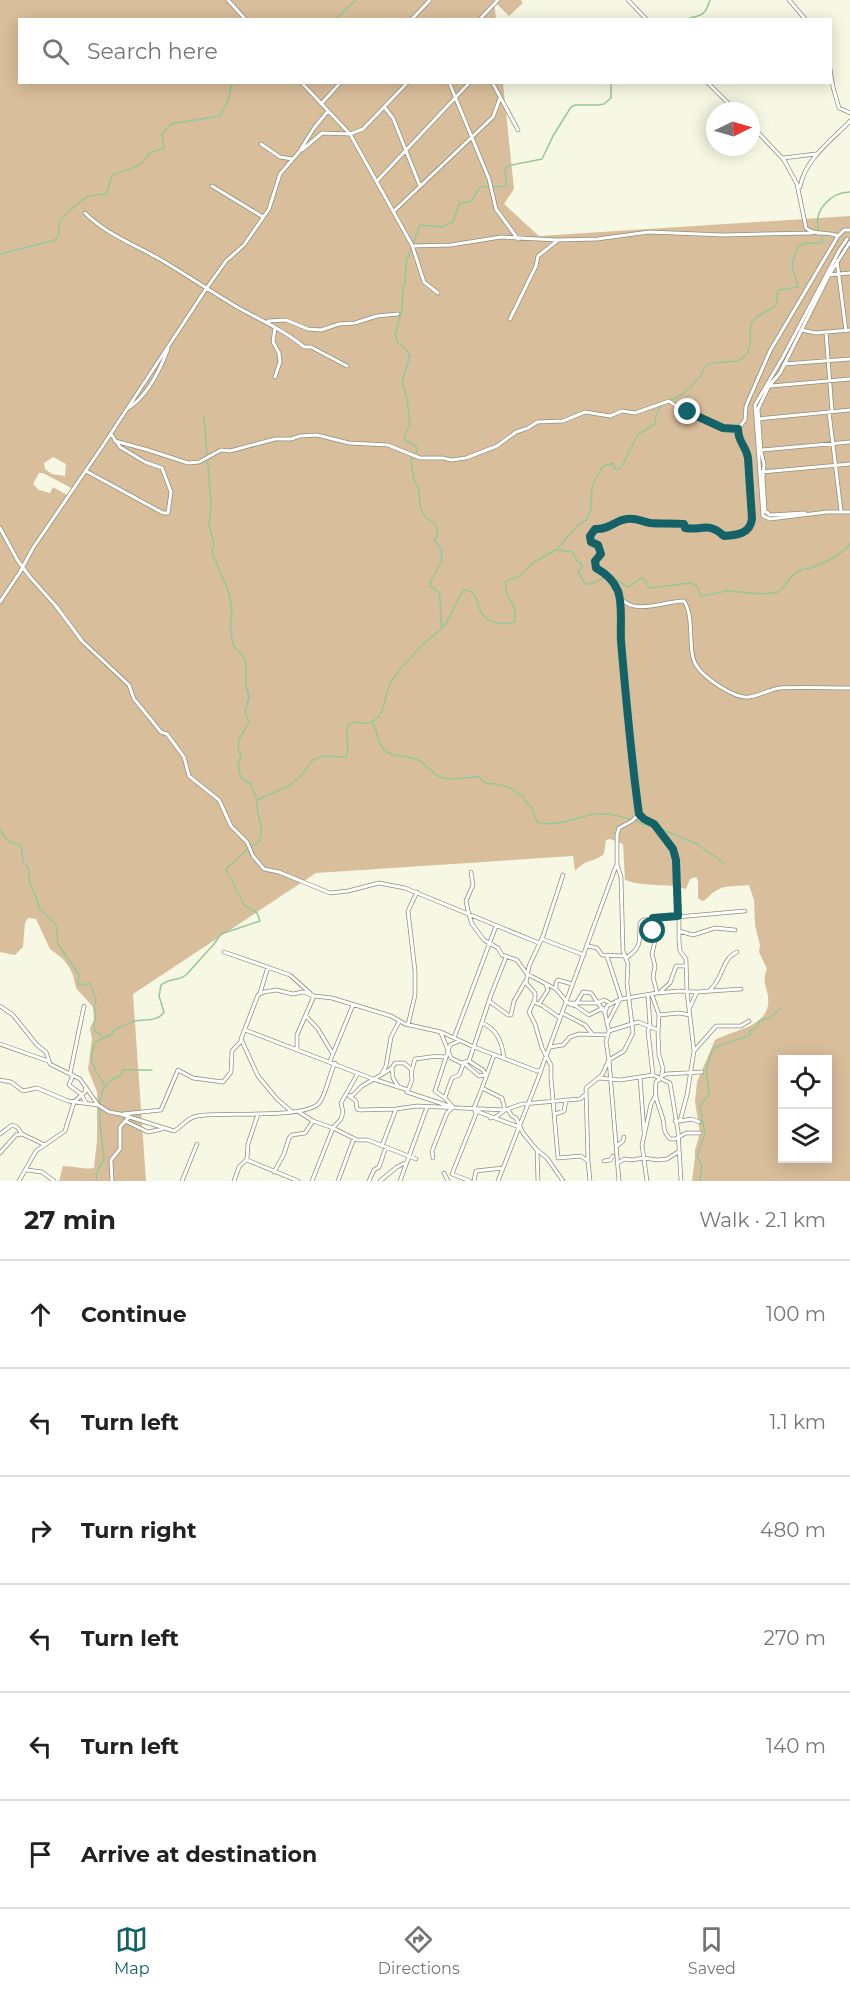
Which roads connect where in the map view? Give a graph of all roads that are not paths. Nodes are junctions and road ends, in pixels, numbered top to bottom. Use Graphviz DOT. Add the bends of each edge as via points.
graph roads {
  1 [pos="228,0"];
  2 [pos="430,0"];
  3 [pos="498,0"];
  4 [pos="628,0"];
  5 [pos="789,0"];
  6 [pos="244,18"];
  7 [pos="413,18"];
  8 [pos="481,18"];
  9 [pos="645,18"];
  10 [pos="804,18"];
  11 [pos="832,78"];
  12 [pos="303,84"];
  13 [pos="339,84"];
  14 [pos="406,84"];
  15 [pos="450,84"];
  16 [pos="468,84"];
  17 [pos="493,84"];
  18 [pos="709,84"];
  19 [pos="455,98"];
  20 [pos="500,98"];
  21 [pos="727,102"];
  22 [pos="321,104"];
  23 [pos="385,108"];
  24 [pos="328,111"];
  25 [pos="850,113"];
  26 [pos="850,121"];
  27 [pos="518,130"];
  28 [pos="350,134"];
  29 [pos="760,135"];
  30 [pos="471,137"];
  31 [pos="261,144"];
  32 [pos="405,151"];
  33 [pos="299,152"];
  34 [pos="817,153"];
  35 [pos="293,158"];
  36 [pos="783,159"];
  37 [pos="377,181"];
  38 [pos="212,186"];
  39 [pos="420,186"];
  40 [pos="800,188"];
  41 [pos="394,211"];
  42 [pos="85,213"];
  43 [pos="263,217"];
  44 [pos="850,230"];
  45 [pos="812,233"];
  46 [pos="838,236"];
  47 [pos="518,239"];
  48 [pos="557,240"];
  49 [pos="849,241"];
  50 [pos="412,246"];
  51 [pos="837,261"];
  52 [pos="850,273"];
  53 [pos="840,274"];
  54 [pos="827,275"];
  55 [pos="206,289"];
  56 [pos="438,293"];
  57 [pos="398,314"];
  58 [pos="510,319"];
  59 [pos="266,322"];
  60 [pos="275,327"];
  61 [pos="801,330"];
  62 [pos="848,331"];
  63 [pos="826,332"];
  64 [pos="791,346"];
  65 [pos="850,359"];
  66 [pos="828,361"];
  67 [pos="784,364"];
  68 [pos="347,366"];
  69 [pos="274,378"];
  70 [pos="850,379"];
  71 [pos="830,380"];
  72 [pos="768,386"];
  73 [pos="764,392"];
  74 [pos="850,410"];
  75 [pos="831,412"];
  76 [pos="758,419"];
  77 [pos="738,429"];
  78 [pos="111,434"];
  79 [pos="115,441"];
  80 [pos="850,442"];
  81 [pos="832,443"];
  82 [pos="761,450"];
  83 [pos="850,464"];
  84 [pos="834,465"];
  85 [pos="86,471"];
  86 [pos="761,472"];
  87 [pos="841,511"];
  88 [pos="850,512"];
  89 [pos="0,528"];
  90 [pos="23,566"];
  91 [pos="619,598"];
  92 [pos="0,602"];
  93 [pos="850,688"];
  94 [pos="639,814"];
  95 [pos="617,865"];
  96 [pos="471,872"];
  97 [pos="563,875"];
  98 [pos="417,892"];
  99 [pos="745,911"];
  100 [pos="469,915"];
  101 [pos="678,916"];
  102 [pos="653,918"];
  103 [pos="495,926"];
  104 [pos="735,930"];
  105 [pos="679,931"];
  106 [pos="542,939"];
  107 [pos="538,943"];
  108 [pos="489,944"];
  109 [pos="588,946"];
  110 [pos="224,952"];
  111 [pos="737,952"];
  112 [pos="584,955"];
  113 [pos="607,956"];
  114 [pos="506,957"];
  115 [pos="626,957"];
  116 [pos="686,966"];
  117 [pos="268,967"];
  118 [pos="527,974"];
  119 [pos="526,981"];
  120 [pos="545,983"];
  121 [pos="572,984"];
  122 [pos="556,989"];
  123 [pos="741,989"];
  124 [pos="687,992"];
  125 [pos="697,992"];
  126 [pos="708,992"];
  127 [pos="260,993"];
  128 [pos="658,993"];
  129 [pos="313,995"];
  130 [pos="650,995"];
  131 [pos="629,998"];
  132 [pos="620,999"];
  133 [pos="489,1001"];
  134 [pos="565,1001"];
  135 [pos="533,1002"];
  136 [pos="578,1002"];
  137 [pos="598,1002"];
  138 [pos="611,1003"];
  139 [pos="539,1004"];
  140 [pos="570,1004"];
  141 [pos="353,1005"];
  142 [pos="0,1006"];
  143 [pos="84,1006"];
  144 [pos="607,1006"];
  145 [pos="602,1009"];
  146 [pos="689,1009"];
  147 [pos="562,1013"];
  148 [pos="605,1013"];
  149 [pos="659,1015"];
  150 [pos="690,1015"];
  151 [pos="306,1016"];
  152 [pos="560,1018"];
  153 [pos="749,1021"];
  154 [pos="399,1022"];
  155 [pos="632,1022"];
  156 [pos="482,1023"];
  157 [pos="607,1024"];
  158 [pos="650,1025"];
  159 [pos="409,1026"];
  160 [pos="245,1030"];
  161 [pos="658,1030"];
  162 [pos="609,1031"];
  163 [pos="441,1032"];
  164 [pos="607,1035"];
  165 [pos="593,1036"];
  166 [pos="454,1038"];
  167 [pos="242,1040"];
  168 [pos="459,1041"];
  169 [pos="0,1044"];
  170 [pos="474,1047"];
  171 [pos="550,1047"];
  172 [pos="297,1050"];
  173 [pos="694,1051"];
  174 [pos="447,1052"];
  175 [pos="333,1054"];
  176 [pos="494,1055"];
  177 [pos="547,1056"];
  178 [pos="445,1057"];
  179 [pos="504,1058"];
  180 [pos="609,1060"];
  181 [pos="48,1061"];
  182 [pos="469,1061"];
  183 [pos="330,1062"];
  184 [pos="335,1063"];
  185 [pos="464,1063"];
  186 [pos="392,1068"];
  187 [pos="541,1070"];
  188 [pos="411,1071"];
  189 [pos="358,1072"];
  190 [pos="691,1072"];
  191 [pos="702,1072"];
  192 [pos="383,1074"];
  193 [pos="71,1075"];
  194 [pos="486,1075"];
  195 [pos="653,1075"];
  196 [pos="640,1077"];
  197 [pos="393,1078"];
  198 [pos="599,1078"];
  199 [pos="661,1078"];
  200 [pos="373,1079"];
  201 [pos="611,1079"];
  202 [pos="0,1080"];
  203 [pos="86,1085"];
  204 [pos="398,1086"];
  205 [pos="483,1088"];
  206 [pos="408,1091"];
  207 [pos="82,1095"];
  208 [pos="585,1095"];
  209 [pos="656,1095"];
  210 [pos="350,1096"];
  211 [pos="345,1098"];
  212 [pos="445,1098"];
  213 [pos="566,1100"];
  214 [pos="554,1101"];
  215 [pos="74,1102"];
  216 [pos="86,1103"];
  217 [pos="529,1103"];
  218 [pos="98,1105"];
  219 [pos="427,1107"];
  220 [pos="453,1107"];
  221 [pos="474,1108"];
  222 [pos="396,1109"];
  223 [pos="506,1110"];
  224 [pos="292,1112"];
  225 [pos="299,1112"];
  226 [pos="120,1114"];
  227 [pos="258,1114"];
  228 [pos="555,1114"];
  229 [pos="129,1117"];
  230 [pos="490,1118"];
  231 [pos="125,1121"];
  232 [pos="313,1121"];
  233 [pos="675,1121"];
  234 [pos="680,1121"];
  235 [pos="699,1122"];
  236 [pos="520,1126"];
  237 [pos="165,1128"];
  238 [pos="333,1128"];
  239 [pos="644,1131"];
  240 [pos="700,1133"];
  241 [pos="0,1134"];
  242 [pos="22,1134"];
  243 [pos="624,1137"];
  244 [pos="354,1138"];
  245 [pos="678,1138"];
  246 [pos="197,1144"];
  247 [pos="45,1145"];
  248 [pos="617,1146"];
  249 [pos="384,1147"];
  250 [pos="536,1149"];
  251 [pos="678,1152"];
  252 [pos="0,1153"];
  253 [pos="409,1156"];
  254 [pos="613,1156"];
  255 [pos="433,1158"];
  256 [pos="643,1158"];
  257 [pos="416,1159"];
  258 [pos="246,1160"];
  259 [pos="588,1161"];
  260 [pos="604,1161"];
  261 [pos="407,1162"];
  262 [pos="618,1163"];
  263 [pos="503,1168"];
  264 [pos="27,1170"];
  265 [pos="274,1172"];
  266 [pos="444,1173"];
  267 [pos="19,1181"];
  268 [pos="54,1181"];
  269 [pos="112,1181"];
  270 [pos="182,1181"];
  271 [pos="234,1181"];
  272 [pos="298,1181"];
  273 [pos="312,1181"];
  274 [pos="338,1181"];
  275 [pos="369,1181"];
  276 [pos="380,1181"];
  277 [pos="400,1181"];
  278 [pos="448,1181"];
  279 [pos="472,1181"];
  280 [pos="498,1181"];
  281 [pos="538,1181"];
  282 [pos="562,1181"];
  283 [pos="590,1181"];
  284 [pos="620,1181"];
  285 [pos="647,1181"];
  286 [pos="681,1181"];
  1 -- 6 [label="street"];
  2 -- 7 [label="street"];
  3 -- 8 [label="street"];
  4 -- 9 [label="street"];
  5 -- 10 [label="street"];
  11 -- 25 [label="street" via="839,108"];
  12 -- 22 [label="street"];
  13 -- 22 [label="street"];
  14 -- 23 [label="street"];
  15 -- 19 [label="street"];
  16 -- 19 [label="street"];
  17 -- 20 [label="street"];
  18 -- 21 [label="street"];
  19 -- 30 [label="street"];
  19 -- 32 [label="street"];
  20 -- 27 [label="street"];
  20 -- 30 [label="street" via="493,117"];
  22 -- 24 [label="street"];
  23 -- 28 [label="street" via="360,132"];
  23 -- 32 [label="street" via="393,118"];
  24 -- 28 [label="street"];
  24 -- 33 [label="street"];
  26 -- 34 [label="street"];
  28 -- 33 [label="street" via="322,133"];
  28 -- 37 [label="street"];
  29 -- 36 [label="street"];
  30 -- 39 [label="street"];
  30 -- 47 [label="street" via="489,179 496,209"];
  31 -- 35 [label="street" via="280,157"];
  32 -- 37 [label="street"];
  32 -- 39 [label="street"];
  33 -- 35 [label="street"];
  34 -- 36 [label="street"];
  34 -- 40 [label="street" via="805,170"];
  35 -- 43 [label="street" via="277,179"];
  36 -- 40 [label="street"];
  37 -- 41 [label="street"];
  38 -- 43 [label="street"];
  39 -- 41 [label="street"];
  40 -- 45 [label="street" via="804,226"];
  41 -- 50 [label="street"];
  42 -- 55 [label="street" via="113,235"];
  43 -- 55 [label="street"];
  44 -- 46 [label="street"];
  45 -- 46 [label="street"];
  45 -- 48 [label="street" via="649,232"];
  46 -- 77 [label="street" via="786,320"];
  47 -- 48 [label="street"];
  47 -- 50 [label="street" via="501,237"];
  48 -- 58 [label="street" via="538,256"];
  49 -- 51 [label="street"];
  49 -- 54 [label="street"];
  50 -- 56 [label="street" via="424,282"];
  51 -- 53 [label="street"];
  51 -- 54 [label="street"];
  52 -- 53 [label="street"];
  53 -- 54 [label="street"];
  53 -- 62 [label="street"];
  54 -- 61 [label="street"];
  54 -- 64 [label="street"];
  55 -- 59 [label="street"];
  55 -- 78 [label="street"];
  57 -- 59 [label="street" via="321,330 286,320"];
  59 -- 60 [label="street"];
  60 -- 68 [label="street" via="305,348 312,347"];
  60 -- 69 [label="street" via="273,342 280,362"];
  61 -- 63 [label="street"];
  61 -- 64 [label="street"];
  62 -- 63 [label="street"];
  63 -- 66 [label="street"];
  64 -- 67 [label="street"];
  64 -- 72 [label="street"];
  65 -- 66 [label="street"];
  66 -- 67 [label="street"];
  66 -- 71 [label="street"];
  67 -- 72 [label="street"];
  70 -- 71 [label="street"];
  71 -- 72 [label="street"];
  71 -- 75 [label="street"];
  72 -- 73 [label="street"];
  73 -- 76 [label="street"];
  73 -- 86 [label="street" via="754,410"];
  74 -- 75 [label="street"];
  75 -- 76 [label="street"];
  75 -- 81 [label="street"];
  76 -- 82 [label="street"];
  77 -- 79 [label="street" via="723,428 669,401 635,413 622,411 610,416 585,412 563,421 537,422 496,446 451,460 423,458 387,445 349,443 317,435 275,439 228,452 221,450 189,463"];
  77 -- 91 [label="street" via="739,442 748,458 752,524 741,535 724,536 716,529 688,529 684,524 647,523 638,518 595,529 590,541 598,545 601,554 594,564 616,587"];
  78 -- 79 [label="street"];
  78 -- 85 [label="street"];
  79 -- 85 [label="street" via="162,468 171,492 168,513"];
  80 -- 81 [label="street"];
  81 -- 82 [label="street"];
  81 -- 84 [label="street"];
  82 -- 86 [label="street"];
  83 -- 84 [label="street"];
  84 -- 86 [label="street"];
  84 -- 87 [label="street"];
  85 -- 90 [label="street"];
  86 -- 87 [label="street" via="764,518"];
  87 -- 88 [label="street"];
  89 -- 90 [label="street"];
  90 -- 92 [label="street"];
  90 -- 98 [label="street" via="82,641 129,685 134,699 184,757 189,776 219,800 231,826 264,869 330,893 379,883"];
  91 -- 93 [label="street" via="633,606 684,601 696,666 734,695 751,697 778,688"];
  91 -- 94 [label="street"];
  94 -- 95 [label="street" via="618,830"];
  94 -- 101 [label="street" via="654,824 673,849"];
  95 -- 109 [label="street"];
  95 -- 115 [label="street"];
  96 -- 100 [label="street" via="473,885 466,901"];
  97 -- 106 [label="street"];
  98 -- 100 [label="street"];
  98 -- 159 [label="street" via="408,911 415,971"];
  99 -- 101 [label="street"];
  100 -- 103 [label="street"];
  100 -- 108 [label="street"];
  101 -- 102 [label="street"];
  101 -- 105 [label="street"];
  102 -- 115 [label="street" via="641,921 637,950"];
  102 -- 128 [label="street" via="653,977"];
  103 -- 107 [label="street"];
  103 -- 108 [label="street"];
  104 -- 105 [label="street" via="715,928 693,935"];
  105 -- 116 [label="street"];
  106 -- 107 [label="street"];
  106 -- 112 [label="street"];
  107 -- 118 [label="street"];
  108 -- 114 [label="street"];
  108 -- 166 [label="street"];
  109 -- 112 [label="street"];
  109 -- 113 [label="street"];
  110 -- 117 [label="street"];
  111 -- 126 [label="street" via="728,957"];
  112 -- 121 [label="street"];
  113 -- 115 [label="street"];
  113 -- 132 [label="street"];
  114 -- 118 [label="street" via="518,960"];
  114 -- 133 [label="street"];
  115 -- 131 [label="street"];
  116 -- 124 [label="street"];
  116 -- 128 [label="street" via="676,966 670,983"];
  117 -- 127 [label="street"];
  117 -- 129 [label="street" via="290,975"];
  118 -- 119 [label="street"];
  118 -- 120 [label="street"];
  119 -- 133 [label="street" via="511,1015"];
  119 -- 135 [label="street" via="534,991"];
  120 -- 122 [label="street"];
  120 -- 139 [label="street" via="548,990"];
  121 -- 122 [label="street" via="558,980"];
  121 -- 134 [label="street"];
  122 -- 134 [label="street"];
  123 -- 126 [label="street"];
  124 -- 125 [label="street"];
  124 -- 128 [label="street"];
  124 -- 146 [label="street"];
  125 -- 126 [label="street"];
  125 -- 146 [label="street"];
  127 -- 129 [label="street" via="276,990"];
  127 -- 160 [label="street"];
  128 -- 130 [label="street"];
  129 -- 141 [label="street"];
  129 -- 151 [label="street"];
  130 -- 131 [label="street"];
  130 -- 149 [label="street"];
  130 -- 158 [label="street"];
  131 -- 132 [label="street"];
  131 -- 155 [label="street"];
  132 -- 138 [label="street"];
  132 -- 157 [label="street"];
  133 -- 156 [label="street"];
  134 -- 140 [label="street"];
  134 -- 147 [label="street"];
  135 -- 139 [label="street"];
  135 -- 177 [label="street" via="529,1014"];
  136 -- 137 [label="street"];
  136 -- 137 [label="street" via="585,991"];
  136 -- 140 [label="street"];
  137 -- 138 [label="street"];
  137 -- 145 [label="street"];
  138 -- 144 [label="street"];
  139 -- 152 [label="street"];
  140 -- 145 [label="street" via="589,1015"];
  141 -- 154 [label="street" via="390,1015"];
  141 -- 175 [label="street"];
  142 -- 181 [label="street" via="46,1052"];
  143 -- 193 [label="street"];
  144 -- 145 [label="street"];
  144 -- 148 [label="street"];
  145 -- 148 [label="street"];
  146 -- 150 [label="street"];
  147 -- 152 [label="street"];
  147 -- 165 [label="street" via="585,1025"];
  148 -- 157 [label="street"];
  149 -- 150 [label="street"];
  149 -- 161 [label="street"];
  150 -- 173 [label="street"];
  151 -- 172 [label="street" via="297,1035"];
  151 -- 175 [label="street"];
  152 -- 171 [label="street"];
  153 -- 173 [label="street" via="741,1026 716,1026"];
  154 -- 159 [label="street"];
  154 -- 192 [label="street"];
  155 -- 158 [label="street"];
  155 -- 162 [label="street"];
  155 -- 180 [label="street" via="633,1034 626,1049"];
  156 -- 170 [label="street"];
  156 -- 179 [label="street" via="496,1034"];
  157 -- 162 [label="street"];
  158 -- 161 [label="street"];
  158 -- 195 [label="street"];
  159 -- 163 [label="street"];
  160 -- 167 [label="street"];
  160 -- 172 [label="street"];
  161 -- 199 [label="street"];
  162 -- 164 [label="street"];
  163 -- 166 [label="street"];
  163 -- 174 [label="street"];
  164 -- 165 [label="street"];
  164 -- 180 [label="street"];
  165 -- 171 [label="street" via="579,1034 563,1045"];
  166 -- 168 [label="street"];
  167 -- 224 [label="street" via="258,1076"];
  167 -- 226 [label="street" via="232,1051 231,1072 223,1082 193,1078 178,1070 161,1110"];
  168 -- 170 [label="street"];
  168 -- 174 [label="street" via="451,1043"];
  169 -- 181 [label="street"];
  170 -- 176 [label="street"];
  170 -- 182 [label="street"];
  171 -- 177 [label="street"];
  172 -- 183 [label="street"];
  173 -- 190 [label="street"];
  174 -- 178 [label="street"];
  174 -- 185 [label="street" via="455,1061"];
  175 -- 183 [label="street"];
  176 -- 179 [label="street"];
  176 -- 194 [label="street"];
  177 -- 187 [label="street"];
  177 -- 214 [label="street" via="552,1068"];
  178 -- 188 [label="street" via="415,1059"];
  178 -- 212 [label="street" via="435,1091"];
  179 -- 187 [label="street"];
  180 -- 198 [label="street"];
  180 -- 201 [label="street"];
  181 -- 193 [label="street"];
  182 -- 185 [label="street"];
  182 -- 194 [label="street"];
  183 -- 184 [label="street"];
  184 -- 189 [label="street"];
  184 -- 225 [label="street" via="319,1104"];
  185 -- 194 [label="street" via="479,1076"];
  185 -- 212 [label="street" via="459,1075 452,1078"];
  186 -- 188 [label="street" via="400,1062"];
  186 -- 192 [label="street"];
  186 -- 197 [label="street"];
  187 -- 217 [label="street"];
  188 -- 206 [label="street"];
  189 -- 200 [label="street"];
  189 -- 211 [label="street"];
  190 -- 191 [label="street"];
  190 -- 199 [label="street"];
  190 -- 234 [label="street"];
  192 -- 197 [label="street"];
  192 -- 200 [label="street"];
  193 -- 203 [label="street"];
  193 -- 207 [label="street" via="69,1085"];
  194 -- 205 [label="street"];
  195 -- 196 [label="street"];
  195 -- 199 [label="street"];
  196 -- 201 [label="street"];
  196 -- 239 [label="street"];
  197 -- 204 [label="street"];
  198 -- 201 [label="street"];
  198 -- 208 [label="street" via="586,1087"];
  199 -- 209 [label="street" via="656,1082"];
  199 -- 233 [label="street" via="670,1083"];
  200 -- 204 [label="street"];
  200 -- 210 [label="street"];
  201 -- 248 [label="street"];
  202 -- 215 [label="street" via="23,1090 37,1088"];
  203 -- 207 [label="street"];
  203 -- 218 [label="street"];
  204 -- 206 [label="street"];
  205 -- 221 [label="street"];
  205 -- 223 [label="street" via="502,1098"];
  206 -- 220 [label="street"];
  207 -- 215 [label="street"];
  207 -- 216 [label="street"];
  208 -- 213 [label="street"];
  208 -- 259 [label="street"];
  209 -- 239 [label="street"];
  209 -- 245 [label="street" via="664,1132 670,1139"];
  210 -- 211 [label="street"];
  210 -- 222 [label="street" via="360,1110"];
  211 -- 238 [label="street" via="340,1104 341,1119"];
  212 -- 220 [label="street"];
  213 -- 214 [label="street"];
  213 -- 228 [label="street" via="564,1111"];
  214 -- 217 [label="street"];
  214 -- 228 [label="street"];
  215 -- 216 [label="street"];
  215 -- 247 [label="street" via="65,1131"];
  216 -- 218 [label="street"];
  217 -- 223 [label="street"];
  217 -- 236 [label="street"];
  218 -- 226 [label="street"];
  219 -- 220 [label="street"];
  219 -- 222 [label="street"];
  219 -- 253 [label="street"];
  220 -- 221 [label="street"];
  220 -- 255 [label="street" via="432,1151"];
  221 -- 223 [label="street"];
  221 -- 230 [label="street"];
  221 -- 279 [label="street" via="476,1114 452,1174"];
  222 -- 249 [label="street"];
  223 -- 230 [label="street"];
  223 -- 236 [label="street"];
  224 -- 225 [label="street"];
  224 -- 227 [label="street"];
  225 -- 232 [label="street"];
  226 -- 229 [label="street"];
  227 -- 237 [label="street" via="206,1114 189,1118 176,1131"];
  227 -- 258 [label="street"];
  228 -- 259 [label="street" via="558,1158 581,1156"];
  229 -- 231 [label="street"];
  229 -- 237 [label="street"];
  230 -- 236 [label="street"];
  231 -- 237 [label="street" via="148,1132"];
  231 -- 269 [label="street" via="119,1130 120,1149 110,1162"];
  232 -- 238 [label="street"];
  232 -- 265 [label="street" via="305,1133 289,1138"];
  233 -- 234 [label="street"];
  233 -- 245 [label="street"];
  234 -- 235 [label="street"];
  236 -- 250 [label="street"];
  236 -- 263 [label="street"];
  238 -- 244 [label="street"];
  238 -- 273 [label="street"];
  239 -- 256 [label="street"];
  240 -- 245 [label="street" via="682,1134"];
  241 -- 242 [label="street" via="12,1125"];
  242 -- 247 [label="street"];
  242 -- 252 [label="street" via="16,1135"];
  243 -- 248 [label="street"];
  244 -- 249 [label="street"];
  244 -- 274 [label="street"];
  245 -- 251 [label="street"];
  246 -- 270 [label="street"];
  247 -- 264 [label="street" via="36,1151"];
  248 -- 262 [label="street"];
  249 -- 253 [label="street"];
  249 -- 275 [label="street" via="379,1167"];
  250 -- 281 [label="street"];
  250 -- 282 [label="street"];
  251 -- 256 [label="street" via="667,1159"];
  251 -- 286 [label="street"];
  253 -- 257 [label="street"];
  253 -- 261 [label="street"];
  254 -- 260 [label="street"];
  256 -- 262 [label="street"];
  256 -- 285 [label="street"];
  258 -- 265 [label="street"];
  258 -- 271 [label="street"];
  259 -- 283 [label="street"];
  261 -- 276 [label="street"];
  261 -- 277 [label="street"];
  262 -- 284 [label="street"];
  263 -- 279 [label="street" via="476,1171"];
  263 -- 280 [label="street"];
  264 -- 267 [label="street"];
  264 -- 268 [label="street" via="42,1172"];
  265 -- 272 [label="street"];
  266 -- 278 [label="street"];
}
